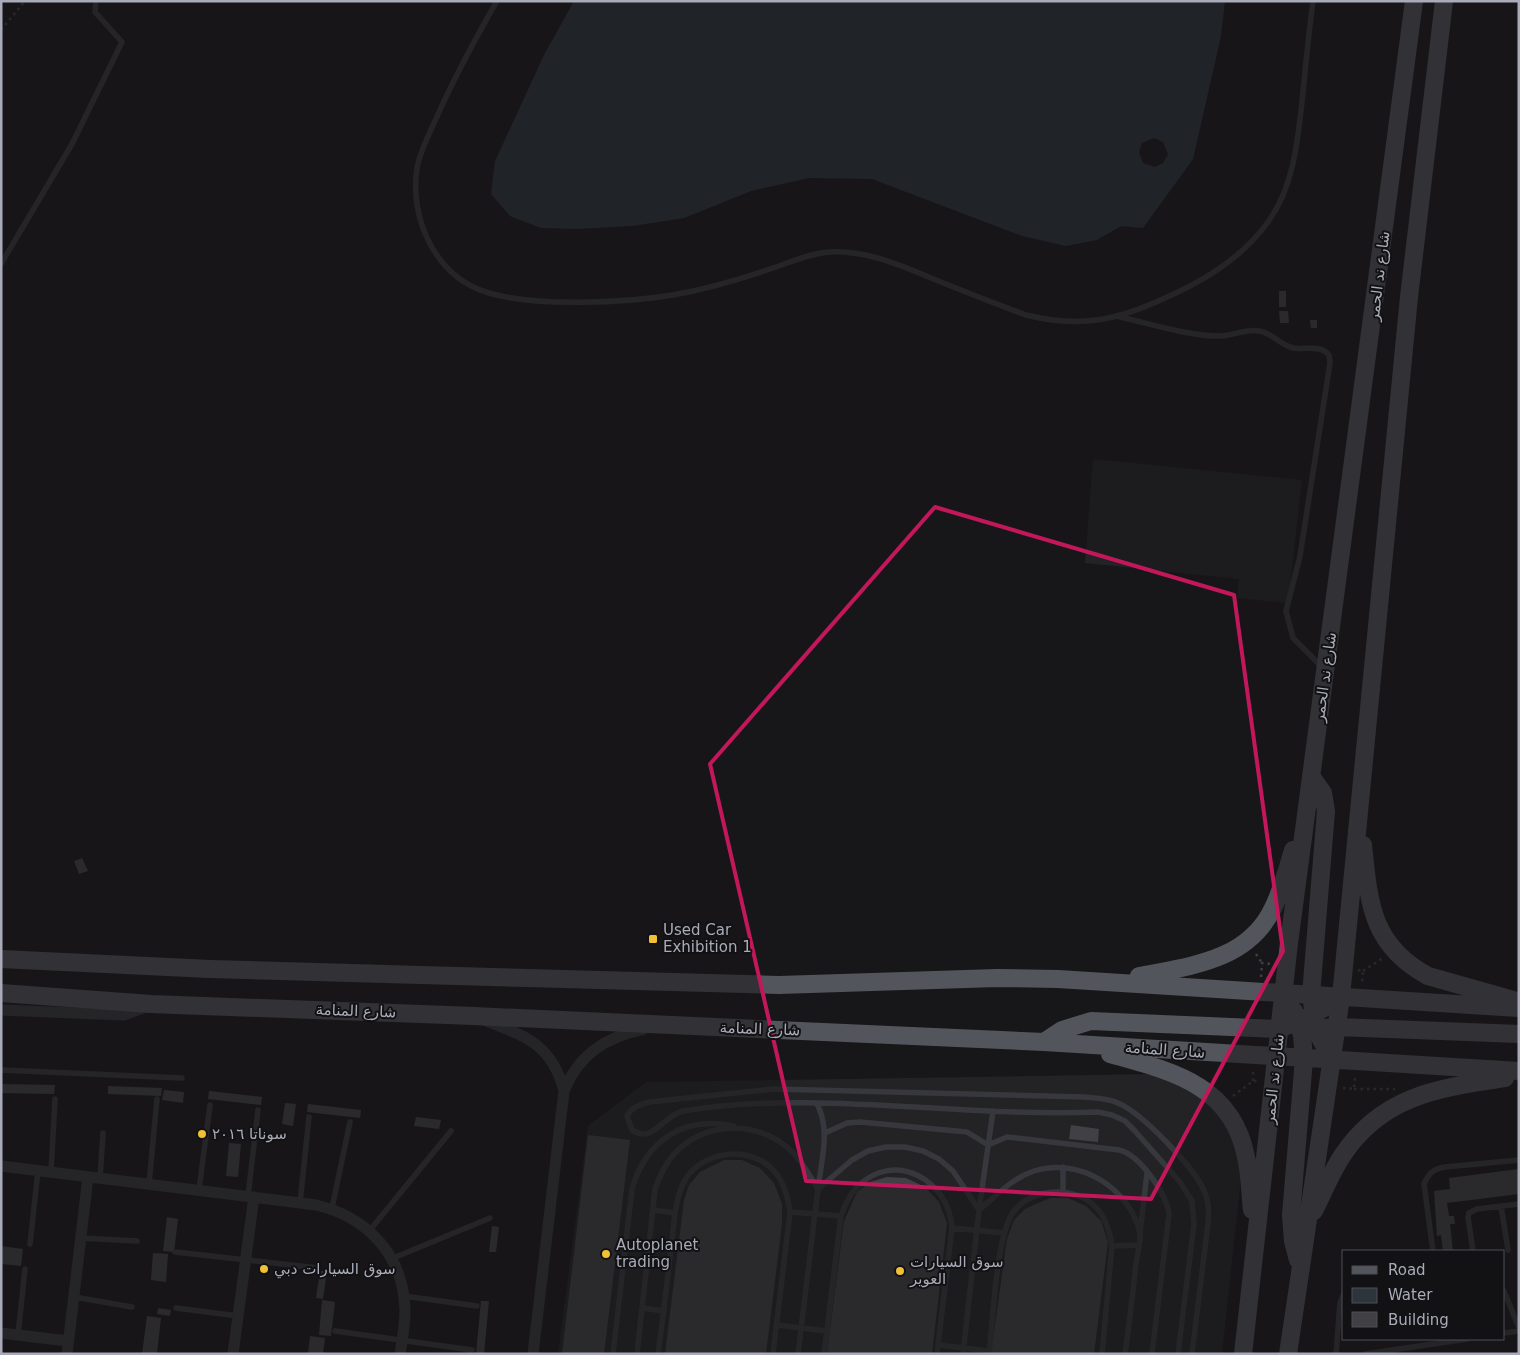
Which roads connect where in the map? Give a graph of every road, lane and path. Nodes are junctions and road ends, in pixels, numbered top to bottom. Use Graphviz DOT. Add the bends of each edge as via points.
graph roads {
  1 [pos="25,1"];
  2 [pos="96,1"];
  3 [pos="497,1"];
  4 [pos="1312,1"];
  5 [pos="1414,1"];
  6 [pos="1444,1"];
  7 [pos="1,30"];
  8 [pos="1,264"];
  9 [pos="1118,317"];
  10 [pos="1326,670"];
  11 [pos="1311,776"];
  12 [pos="1308,800"];
  13 [pos="1359,804"];
  14 [pos="1394,951"];
  15 [pos="1,959"];
  16 [pos="1363,971"];
  17 [pos="1119,981"];
  18 [pos="1,993"];
  19 [pos="1283,993"];
  20 [pos="1311,995"];
  21 [pos="1341,997"];
  22 [pos="1519,1001"];
  23 [pos="151,1004"];
  24 [pos="1519,1008"];
  25 [pos="1,1010"];
  26 [pos="474,1016"];
  27 [pos="663,1025"];
  28 [pos="1307,1026"];
  29 [pos="1336,1027"];
  30 [pos="1279,1029"];
  31 [pos="1519,1034"];
  32 [pos="1044,1042"];
  33 [pos="1076,1044"];
  34 [pos="1276,1057"];
  35 [pos="1304,1059"];
  36 [pos="1332,1060"];
  37 [pos="1,1070"];
  38 [pos="1519,1071"];
  39 [pos="1519,1076"];
  40 [pos="182,1078"];
  41 [pos="1252,1081"];
  42 [pos="1354,1088"];
  43 [pos="564,1091"];
  44 [pos="56,1098"];
  45 [pos="157,1099"];
  46 [pos="817,1104"];
  47 [pos="1221,1105"];
  48 [pos="1396,1105"];
  49 [pos="210,1106"];
  50 [pos="258,1110"];
  51 [pos="993,1111"];
  52 [pos="308,1117"];
  53 [pos="350,1122"];
  54 [pos="738,1127"];
  55 [pos="451,1131"];
  56 [pos="103,1133"];
  57 [pos="825,1133"];
  58 [pos="988,1145"];
  59 [pos="1519,1160"];
  60 [pos="1,1166"];
  61 [pos="1063,1167"];
  62 [pos="38,1171"];
  63 [pos="51,1172"];
  64 [pos="1146,1172"];
  65 [pos="94,1178"];
  66 [pos="149,1184"];
  67 [pos="818,1189"];
  68 [pos="199,1190"];
  69 [pos="1063,1192"];
  70 [pos="251,1197"];
  71 [pos="300,1202"];
  72 [pos="1519,1204"];
  73 [pos="1501,1206"];
  74 [pos="332,1208"];
  75 [pos="653,1210"];
  76 [pos="979,1210"];
  77 [pos="790,1212"];
  78 [pos="676,1213"];
  79 [pos="815,1214"];
  80 [pos="841,1216"];
  81 [pos="490,1218"];
  82 [pos="1307,1225"];
  83 [pos="952,1228"];
  84 [pos="370,1230"];
  85 [pos="977,1230"];
  86 [pos="1004,1233"];
  87 [pos="1140,1234"];
  88 [pos="81,1238"];
  89 [pos="137,1241"];
  90 [pos="30,1244"];
  91 [pos="1138,1245"];
  92 [pos="1112,1246"];
  93 [pos="1255,1248"];
  94 [pos="1434,1250"];
  95 [pos="1473,1250"];
  96 [pos="1508,1250"];
  97 [pos="174,1252"];
  98 [pos="391,1259"];
  99 [pos="245,1260"];
  100 [pos="1300,1267"];
  101 [pos="318,1268"];
  102 [pos="24,1269"];
  103 [pos="404,1296"];
  104 [pos="74,1297"];
  105 [pos="1506,1302"];
  106 [pos="477,1306"];
  107 [pos="132,1307"];
  108 [pos="176,1308"];
  109 [pos="642,1308"];
  110 [pos="1342,1308"];
  111 [pos="664,1311"];
  112 [pos="238,1316"];
  113 [pos="1340,1324"];
  114 [pos="777,1325"];
  115 [pos="801,1328"];
  116 [pos="1519,1329"];
  117 [pos="335,1330"];
  118 [pos="827,1331"];
  119 [pos="1,1333"];
  120 [pos="1505,1333"];
  121 [pos="18,1335"];
  122 [pos="402,1340"];
  123 [pos="1460,1340"];
  124 [pos="68,1341"];
  125 [pos="938,1345"];
  126 [pos="472,1350"];
  127 [pos="963,1351"];
  128 [pos="989,1352"];
  129 [pos="67,1354"];
  130 [pos="233,1354"];
  131 [pos="400,1354"];
  132 [pos="533,1354"];
  133 [pos="613,1354"];
  134 [pos="637,1354"];
  135 [pos="658,1354"];
  136 [pos="773,1354"];
  137 [pos="798,1354"];
  138 [pos="824,1354"];
  139 [pos="937,1354"];
  140 [pos="1102,1354"];
  141 [pos="1126,1354"];
  142 [pos="1152,1354"];
  143 [pos="1178,1354"];
  144 [pos="1192,1354"];
  145 [pos="1244,1354"];
  146 [pos="1288,1354"];
  147 [pos="1336,1354"];
  148 [pos="1365,1354"];
  1 -- 7 [label="path"];
  2 -- 8 [label="lane" via="95,12 122,42 72,144"];
  3 -- 9 [label="lane" via="452,84 417,165 415,192 419,218 428,243 444,265 464,282 488,293 514,298 620,301 673,295 725,284 828,252 855,253 882,259 1049,321 1096,322"];
  4 -- 9 [label="lane" via="1292,169 1283,197 1268,222 1250,244 1208,275 1175,294"];
  5 -- 10 [label="main road, شارع ند الحمر"];
  6 -- 13 [label="main road" via="1409,297"];
  9 -- 10 [label="lane" via="1209,336 1257,330 1284,345 1318,349 1329,355 1300,556 1286,611 1293,638"];
  10 -- 11 [label="main road, شارع ند الحمر"];
  11 -- 12 [label="main road, شارع ند الحمر"];
  11 -- 20 [label="main road" via="1323,793 1326,811"];
  12 -- 17 [label="main road" via="1278,896 1270,915 1257,932 1237,950 1214,960"];
  12 -- 19 [label="main road, شارع ند الحمر"];
  13 -- 14 [label="main road" via="1371,906 1380,930"];
  13 -- 21 [label="main road"];
  14 -- 16 [label="path"];
  14 -- 22 [label="main road" via="1428,976"];
  15 -- 17 [label="main road" via="210,969 779,985 997,978"];
  17 -- 19 [label="main road"];
  18 -- 23 [label="main road, شارع المنامة"];
  19 -- 20 [label="main road"];
  19 -- 28 [label="main road"];
  19 -- 30 [label="main road, شارع ند الحمر"];
  20 -- 21 [label="main road"];
  20 -- 28 [label="main road"];
  21 -- 24 [label="main road"];
  21 -- 28 [label="main road"];
  21 -- 29 [label="main road"];
  23 -- 25 [label="street" via="124,1015"];
  23 -- 26 [label="main road, شارع المنامة"];
  26 -- 27 [label="main road, شارع المنامة"];
  26 -- 43 [label="street" via="517,1032 535,1043 551,1059"];
  27 -- 32 [label="main road, شارع المنامة"];
  27 -- 43 [label="street" via="625,1033 596,1047 577,1066"];
  28 -- 29 [label="main road"];
  28 -- 30 [label="main road"];
  28 -- 34 [label="main road"];
  28 -- 35 [label="main road"];
  28 -- 36 [label="main road"];
  29 -- 31 [label="main road"];
  29 -- 36 [label="main road"];
  30 -- 32 [label="main road" via="1092,1021 1067,1028"];
  30 -- 34 [label="main road, شارع ند الحمر"];
  32 -- 33 [label="main road, شارع المنامة"];
  33 -- 34 [label="main road, شارع المنامة"];
  33 -- 47 [label="main road" via="1174,1073 1200,1086"];
  34 -- 35 [label="main road, شارع المنامة"];
  34 -- 93 [label="main road, شارع ند الحمر"];
  35 -- 36 [label="main road, شارع المنامة"];
  35 -- 100 [label="main road" via="1291,1214 1293,1241"];
  36 -- 38 [label="main road, شارع المنامة"];
  36 -- 82 [label="main road"];
  37 -- 40 [label="lane"];
  39 -- 48 [label="main road" via="1443,1087"];
  41 -- 47 [label="path"];
  42 -- 48 [label="path" via="1395,1089"];
  43 -- 132 [label="street"];
  44 -- 63 [label="lane"];
  45 -- 66 [label="lane"];
  46 -- 51 [label="lane"];
  46 -- 57 [label="lane"];
  46 -- 144 [label="lane" via="768,1102 683,1111 645,1135 632,1130 627,1116 639,1105 650,1102 774,1089 1084,1097 1118,1103 1145,1122 1190,1169 1206,1194 1208,1223"];
  47 -- 93 [label="main road" via="1237,1129 1246,1157"];
  48 -- 82 [label="main road" via="1371,1122 1351,1144"];
  49 -- 68 [label="lane"];
  50 -- 70 [label="lane"];
  51 -- 58 [label="lane"];
  51 -- 143 [label="lane" via="1098,1112 1112,1115 1136,1131 1187,1191 1194,1224"];
  52 -- 71 [label="lane"];
  53 -- 74 [label="lane"];
  54 -- 67 [label="lane" via="773,1137 790,1149"];
  54 -- 75 [label="lane" via="711,1130 675,1152 655,1189"];
  54 -- 133 [label="lane" via="703,1123 686,1127 656,1144 645,1157 632,1189"];
  55 -- 84 [label="lane"];
  56 -- 65 [label="lane"];
  57 -- 58 [label="lane" via="847,1123 860,1122 968,1132"];
  57 -- 67 [label="lane"];
  58 -- 64 [label="lane" via="1012,1137 1119,1150 1132,1154"];
  58 -- 76 [label="lane"];
  59 -- 94 [label="lane" via="1445,1167 1428,1175 1424,1184"];
  60 -- 62 [label="street"];
  61 -- 69 [label="lane"];
  61 -- 76 [label="lane" via="1021,1177"];
  61 -- 87 [label="lane" via="1090,1174 1114,1189"];
  62 -- 63 [label="street"];
  62 -- 90 [label="lane"];
  63 -- 65 [label="street"];
  64 -- 87 [label="lane"];
  64 -- 142 [label="lane" via="1165,1199 1169,1214"];
  65 -- 66 [label="street"];
  65 -- 88 [label="street"];
  66 -- 68 [label="street"];
  67 -- 76 [label="lane" via="852,1160 868,1152 904,1147 931,1155 954,1171"];
  67 -- 79 [label="lane"];
  68 -- 70 [label="street"];
  69 -- 86 [label="lane" via="1042,1194 1023,1203 1012,1213"];
  69 -- 92 [label="lane" via="1079,1196 1103,1216 1110,1230"];
  70 -- 71 [label="street"];
  70 -- 99 [label="street"];
  71 -- 74 [label="street"];
  72 -- 73 [label="lane"];
  73 -- 95 [label="lane" via="1469,1213"];
  73 -- 96 [label="lane"];
  74 -- 84 [label="street"];
  75 -- 78 [label="lane"];
  75 -- 109 [label="lane"];
  76 -- 85 [label="lane"];
  77 -- 78 [label="lane" via="788,1193 781,1178 770,1166 740,1154 723,1155 694,1169 684,1182"];
  77 -- 79 [label="lane"];
  77 -- 114 [label="lane"];
  78 -- 111 [label="lane"];
  79 -- 80 [label="lane"];
  79 -- 115 [label="lane"];
  80 -- 83 [label="lane" via="848,1198 858,1186 871,1177 901,1171 930,1182 941,1193 949,1206"];
  80 -- 118 [label="lane"];
  81 -- 98 [label="lane"];
  82 -- 100 [label="main road"];
  83 -- 85 [label="lane"];
  83 -- 125 [label="lane"];
  84 -- 98 [label="street"];
  85 -- 86 [label="lane"];
  85 -- 127 [label="lane"];
  86 -- 128 [label="lane"];
  87 -- 91 [label="lane"];
  88 -- 89 [label="lane"];
  88 -- 104 [label="street"];
  91 -- 92 [label="lane"];
  91 -- 141 [label="lane"];
  92 -- 140 [label="lane"];
  93 -- 145 [label="main road, شارع ند الحمر"];
  97 -- 99 [label="lane"];
  98 -- 103 [label="street"];
  99 -- 101 [label="lane"];
  99 -- 112 [label="street"];
  100 -- 146 [label="main road"];
  102 -- 121 [label="lane"];
  103 -- 106 [label="lane"];
  103 -- 122 [label="street"];
  104 -- 107 [label="lane"];
  104 -- 124 [label="street"];
  105 -- 116 [label="lane"];
  108 -- 112 [label="lane"];
  109 -- 111 [label="lane"];
  109 -- 134 [label="lane"];
  110 -- 113 [label="lane"];
  111 -- 135 [label="lane"];
  112 -- 130 [label="street"];
  113 -- 147 [label="lane"];
  114 -- 115 [label="lane"];
  114 -- 136 [label="lane"];
  115 -- 118 [label="lane"];
  115 -- 137 [label="lane"];
  116 -- 120 [label="lane"];
  117 -- 122 [label="lane"];
  118 -- 138 [label="lane"];
  119 -- 121 [label="street"];
  121 -- 124 [label="street"];
  122 -- 126 [label="lane"];
  122 -- 131 [label="street"];
  123 -- 148 [label="lane"];
  124 -- 129 [label="street"];
  125 -- 127 [label="lane"];
  125 -- 139 [label="lane"];
  127 -- 128 [label="lane"];
}
